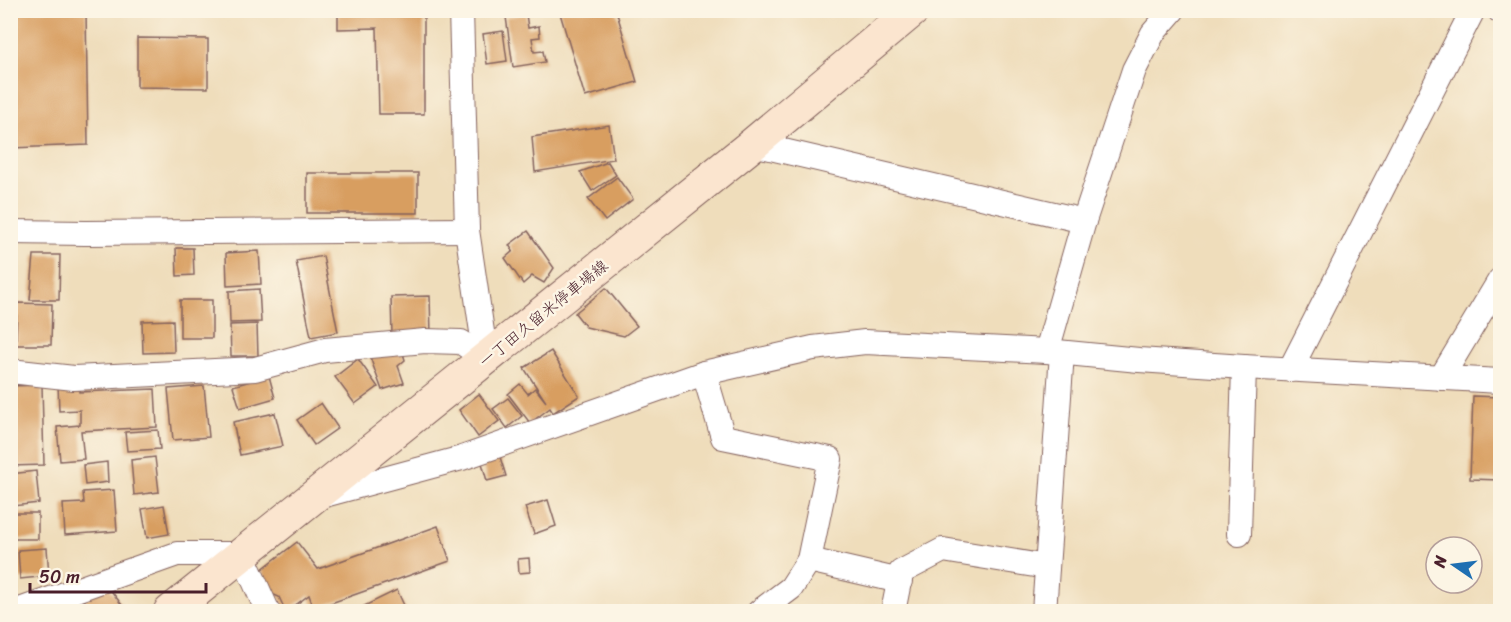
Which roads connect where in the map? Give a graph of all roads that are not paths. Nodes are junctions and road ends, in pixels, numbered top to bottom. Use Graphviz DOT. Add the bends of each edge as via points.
graph roads {
  1 [pos="462,10"];
  2 [pos="913,10"];
  3 [pos="1173,10"];
  4 [pos="1473,10"];
  5 [pos="753,144"];
  6 [pos="1084,221"];
  7 [pos="467,230"];
  8 [pos="10,232"];
  9 [pos="1500,280"];
  10 [pos="1054,352"];
  11 [pos="486,359"];
  12 [pos="1244,367"];
  13 [pos="1290,370"];
  14 [pos="10,371"];
  15 [pos="704,373"];
  16 [pos="1441,378"];
  17 [pos="1500,381"];
  18 [pos="311,498"];
  19 [pos="1239,534"];
  20 [pos="242,554"];
  21 [pos="809,561"];
  22 [pos="1047,567"];
  23 [pos="900,581"];
  24 [pos="14,612"];
  25 [pos="170,612"];
  26 [pos="268,612"];
  27 [pos="759,612"];
  28 [pos="893,612"];
  29 [pos="1044,612"];
  1 -- 7 [label="street"];
  2 -- 5 [label="main road, 一丁田久留米停車場線"];
  3 -- 6 [label="street" via="1153,33 1134,70"];
  4 -- 13 [label="street"];
  5 -- 6 [label="street"];
  5 -- 11 [label="main road, 一丁田久留米停車場線"];
  6 -- 10 [label="street"];
  7 -- 8 [label="street"];
  7 -- 11 [label="street"];
  9 -- 16 [label="street"];
  10 -- 12 [label="street"];
  10 -- 15 [label="street" via="865,342 813,348"];
  10 -- 22 [label="street"];
  11 -- 14 [label="street" via="461,342 425,341 326,350 255,369 74,378"];
  11 -- 18 [label="main road, 一丁田久留米停車場線"];
  12 -- 13 [label="street"];
  12 -- 19 [label="street"];
  13 -- 16 [label="street"];
  15 -- 18 [label="street" via="462,458"];
  15 -- 21 [label="street" via="723,437 830,459"];
  16 -- 17 [label="street"];
  18 -- 20 [label="main road, 一丁田久留米停車場線"];
  20 -- 24 [label="street" via="177,554"];
  20 -- 25 [label="main road, 一丁田久留米停車場線"];
  20 -- 26 [label="street"];
  21 -- 23 [label="street"];
  21 -- 27 [label="street" via="791,588"];
  22 -- 23 [label="street" via="943,550 902,572"];
  22 -- 29 [label="street"];
  23 -- 28 [label="street"];
}
